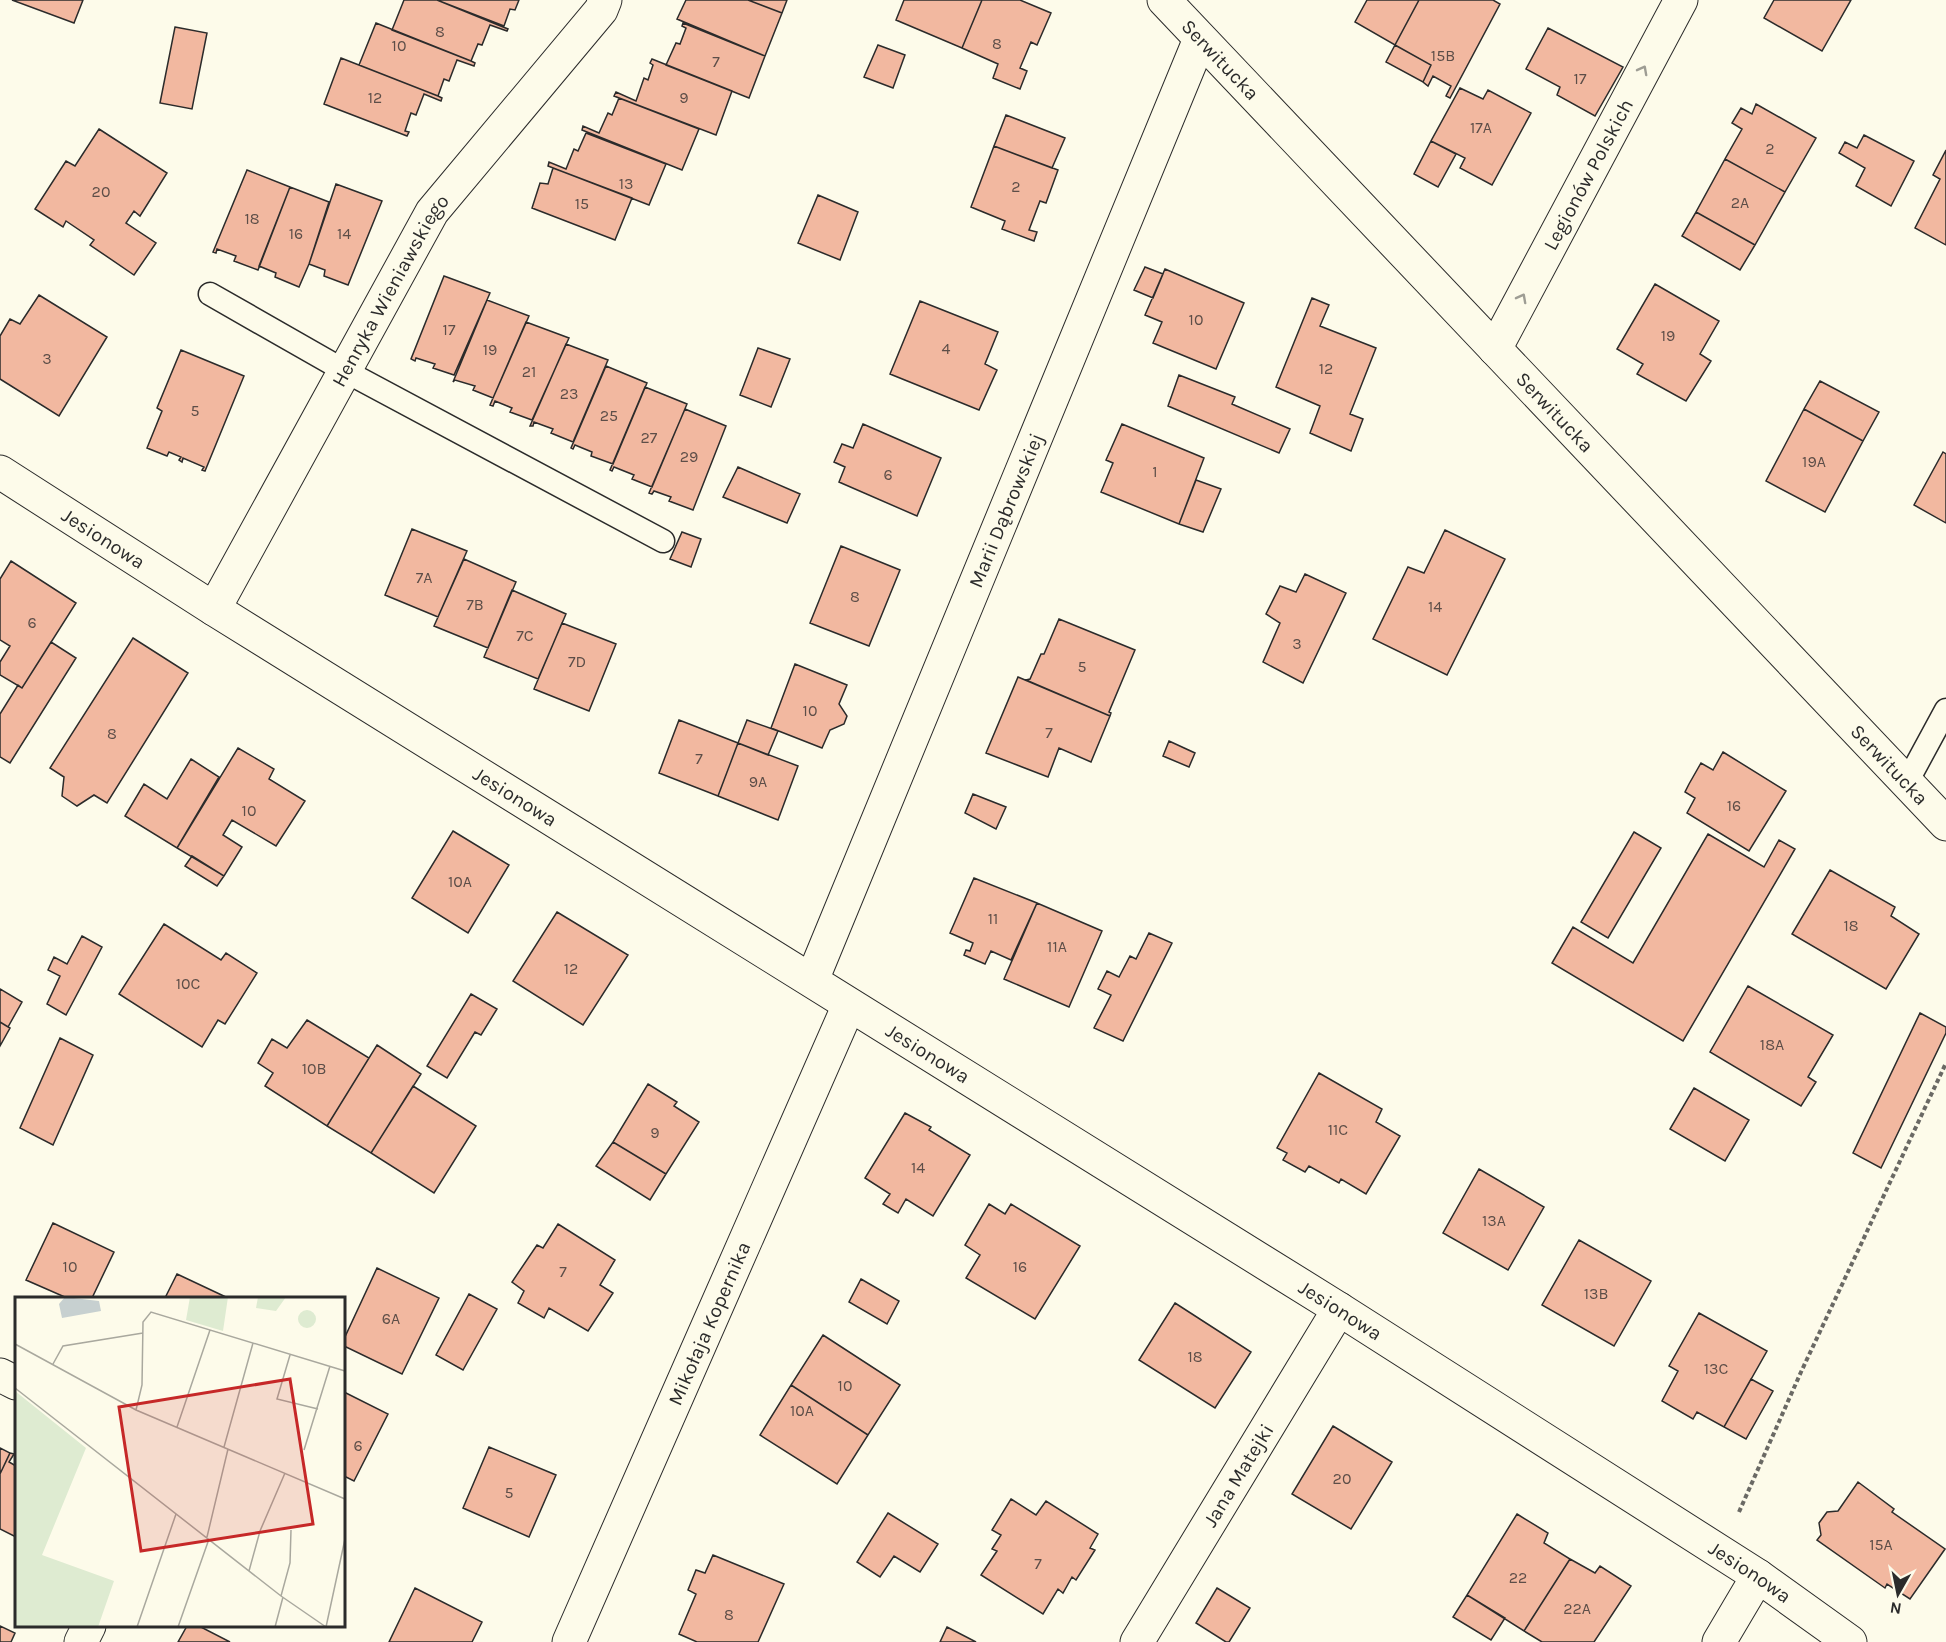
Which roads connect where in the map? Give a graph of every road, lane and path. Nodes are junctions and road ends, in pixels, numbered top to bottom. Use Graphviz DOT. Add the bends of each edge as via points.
graph roads {
  1 [pos="605,0"];
  2 [pos="1681,0"];
  3 [pos="1174,3"];
  4 [pos="1200,39"];
  5 [pos="210,294"];
  6 [pos="1495,349"];
  7 [pos="345,371"];
  8 [pos="0,471"];
  9 [pos="663,541"];
  10 [pos="214,609"];
  11 [pos="1946,710"];
  12 [pos="1907,782"];
  13 [pos="1946,824"];
  14 [pos="812,980"];
  15 [pos="849,1005"];
  16 [pos="1946,1064"];
  17 [pos="1339,1309"];
  18 [pos="0,1376"];
  19 [pos="15,1383"];
  20 [pos="1722,1553"];
  21 [pos="1758,1576"];
  22 [pos="88,1627"];
  23 [pos="81,1642"];
  24 [pos="569,1642"];
  25 [pos="1137,1642"];
  26 [pos="1719,1642"];
  27 [pos="1850,1642"];
  1 -- 7 [label="street, Henryka Wieniawskiego" via="601,10 432,212"];
  6 -- 2 [label="street, Legionów Polskich, one-way"];
  3 -- 4 [label="street, Serwitucka"];
  4 -- 6 [label="street, Serwitucka"];
  4 -- 14 [label="street, Marii Dąbrowskiej"];
  5 -- 7 [label="lane"];
  6 -- 12 [label="street, Serwitucka"];
  7 -- 9 [label="lane"];
  7 -- 10 [label="street, Henryka Wieniawskiego"];
  8 -- 10 [label="street, Jesionowa"];
  10 -- 14 [label="street, Jesionowa"];
  11 -- 12 [label="lane"];
  12 -- 13 [label="street, Serwitucka"];
  14 -- 15 [label="street, Jesionowa"];
  15 -- 17 [label="street, Jesionowa"];
  15 -- 24 [label="street, Mikołaja Kopernika"];
  16 -- 20 [label="path" via="1801,1371"];
  17 -- 20 [label="street, Jesionowa"];
  17 -- 25 [label="street, Jana Matejki"];
  18 -- 19 [label="street"];
  20 -- 21 [label="street, Jesionowa"];
  21 -- 26 [label="street"];
  21 -- 27 [label="street, Jesionowa"];
  22 -- 23 [label="street"];
}
